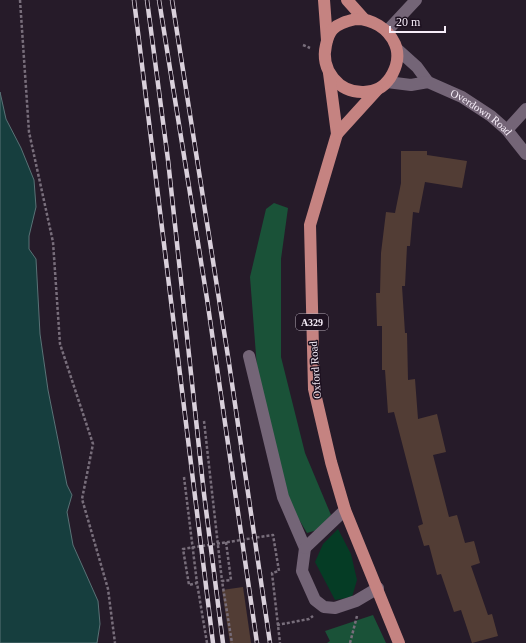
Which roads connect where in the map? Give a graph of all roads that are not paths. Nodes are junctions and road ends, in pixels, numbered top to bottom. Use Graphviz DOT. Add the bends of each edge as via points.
graph roads {
  1 [pos="324,0"];
  2 [pos="347,0"];
  3 [pos="416,0"];
  4 [pos="364,19"];
  5 [pos="387,31"];
  6 [pos="327,40"];
  7 [pos="397,49"];
  8 [pos="329,73"];
  9 [pos="387,82"];
  10 [pos="428,82"];
  11 [pos="377,90"];
  12 [pos="526,109"];
  13 [pos="507,130"];
  14 [pos="337,134"];
  15 [pos="526,154"];
  16 [pos="249,356"];
  17 [pos="346,510"];
  18 [pos="305,548"];
  19 [pos="378,588"];
  20 [pos="399,643"];
  1 -- 6 [label="main road"];
  2 -- 4 [label="main road"];
  3 -- 5 [label="street"];
  4 -- 5 [label="main road"];
  4 -- 6 [label="main road" via="341,24"];
  5 -- 7 [label="main road"];
  6 -- 8 [label="main road" via="324,56"];
  7 -- 9 [label="main road" via="396,68"];
  7 -- 10 [label="street, Overdown Road" via="417,67"];
  8 -- 11 [label="main road" via="337,83 347,89 360,92"];
  8 -- 14 [label="main road, Oxford Road / A329"];
  9 -- 10 [label="street, Overdown Road"];
  9 -- 11 [label="main road"];
  10 -- 13 [label="street, Overdown Road" via="477,106"];
  11 -- 14 [label="main road, Oxford Road / A329"];
  12 -- 13 [label="street"];
  13 -- 15 [label="street, Overdown Road"];
  14 -- 17 [label="main road, Oxford Road / A329" via="310,225 314,389 331,462"];
  16 -- 18 [label="street" via="283,497"];
  17 -- 18 [label="street"];
  17 -- 19 [label="main road, Oxford Road / A329"];
  18 -- 19 [label="street" via="302,572 315,600 329,607 362,598"];
  19 -- 20 [label="main road, Oxford Road / A329"];
}
